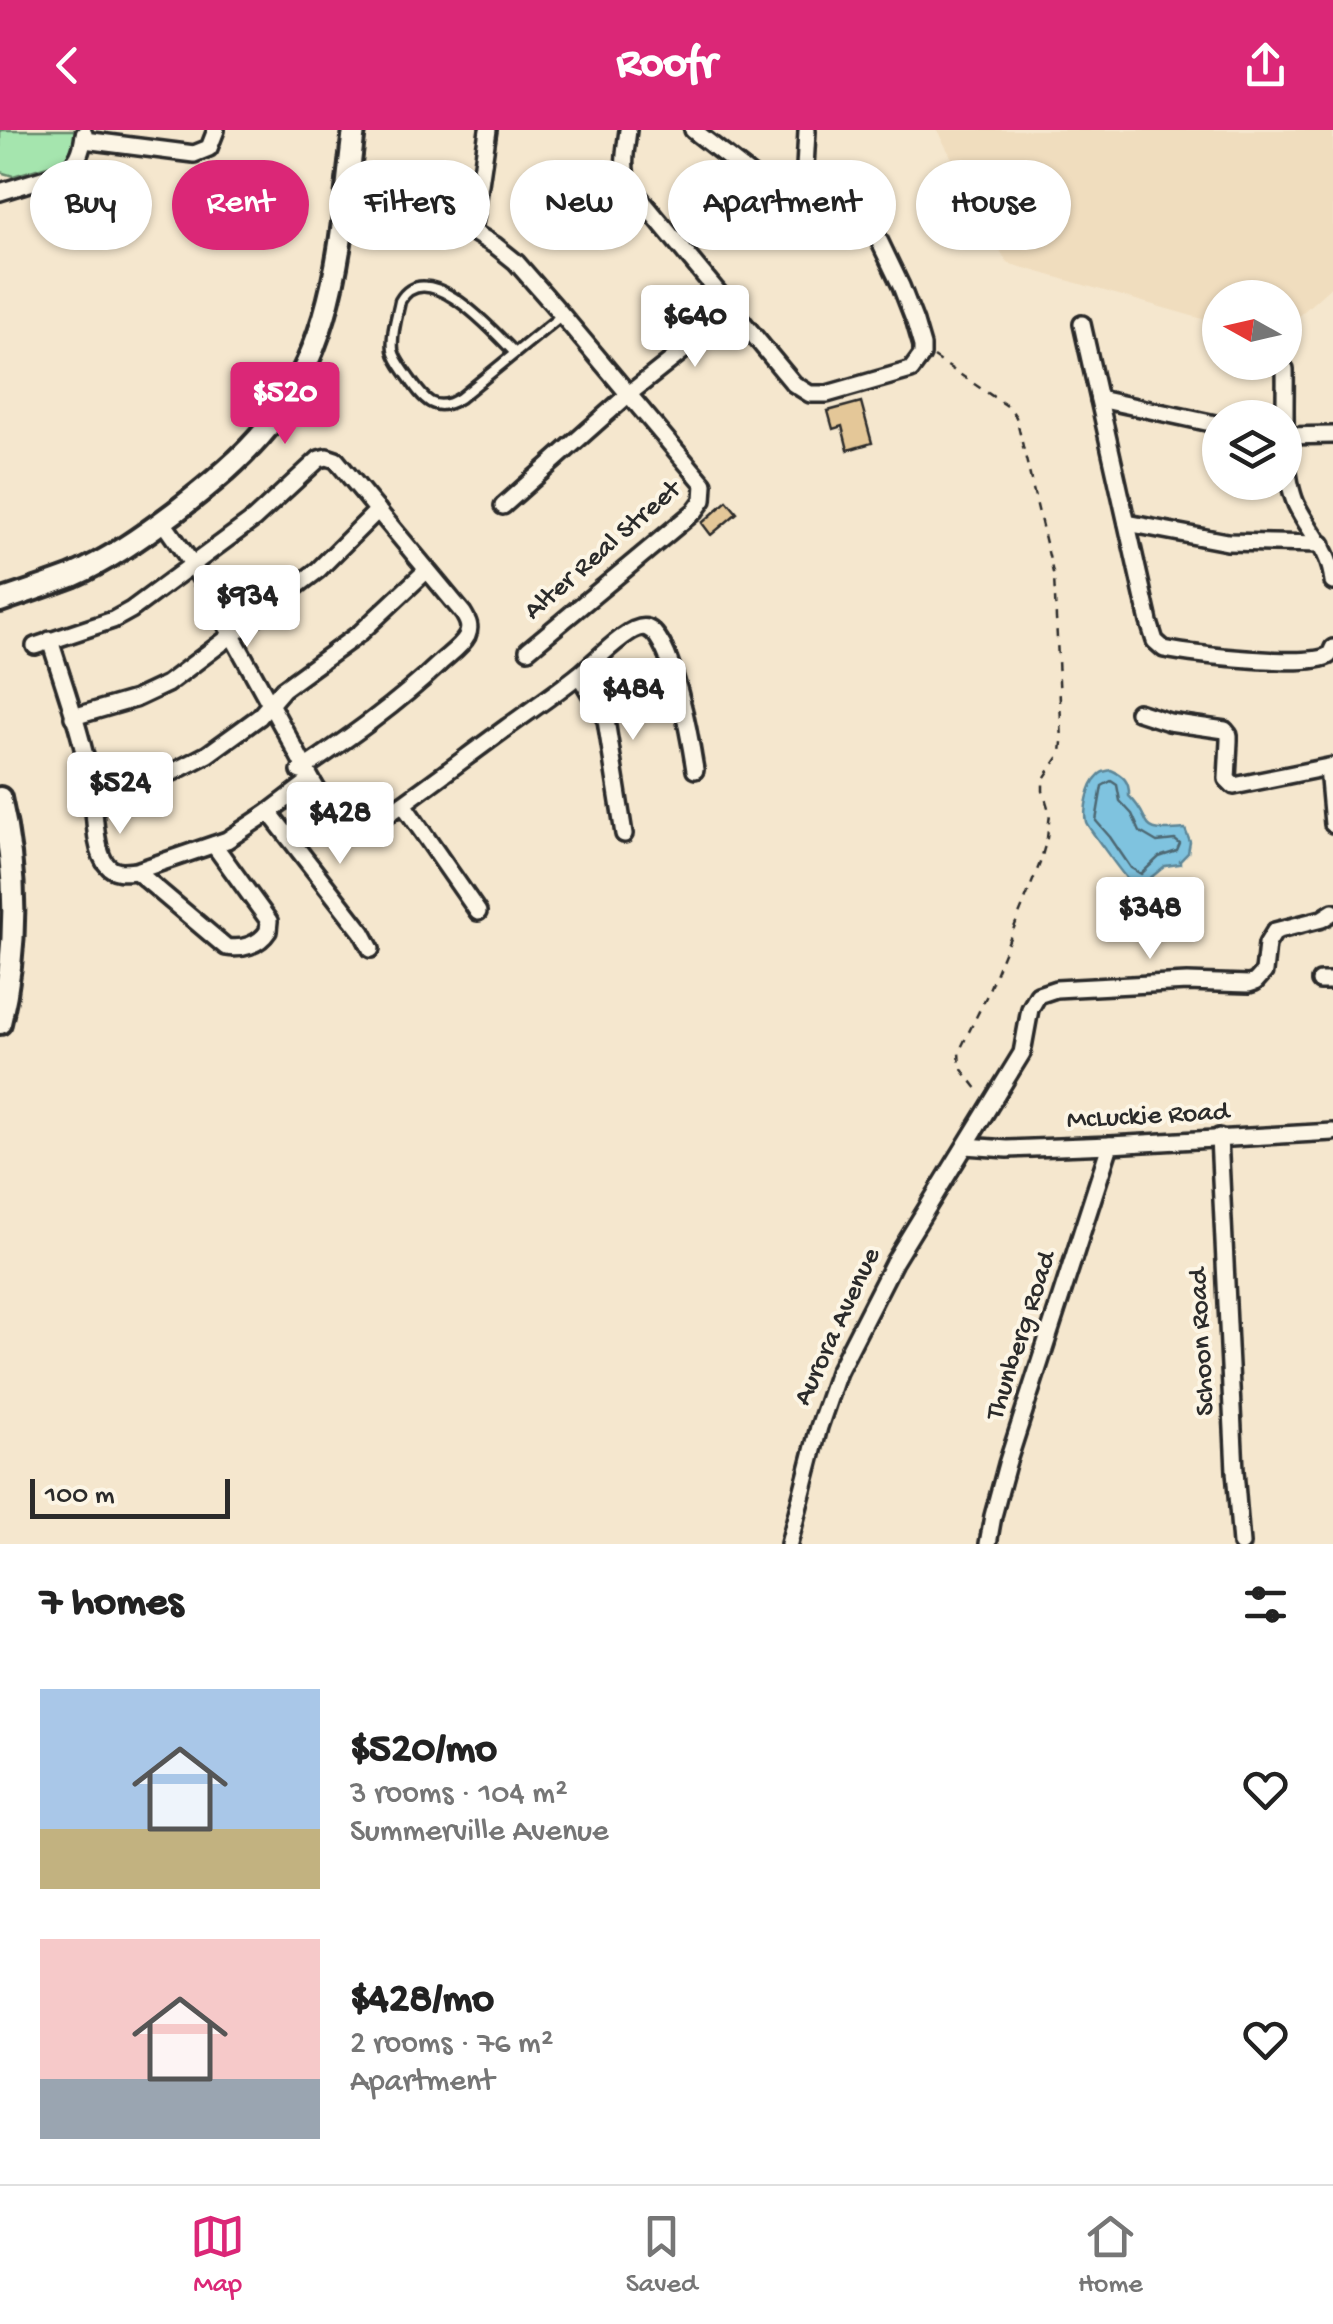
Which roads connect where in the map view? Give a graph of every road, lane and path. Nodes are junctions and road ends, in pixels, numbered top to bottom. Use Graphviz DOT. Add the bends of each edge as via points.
graph roads {
  1 [pos="216,130"];
  2 [pos="354,130"];
  3 [pos="488,130"];
  4 [pos="628,130"];
  5 [pos="693,130"];
  6 [pos="807,131"];
  7 [pos="84,135"];
  8 [pos="350,160"];
  9 [pos="484,160"];
  10 [pos="731,160"];
  11 [pos="805,160"];
  12 [pos="0,192"];
  13 [pos="490,244"];
  14 [pos="337,250"];
  15 [pos="884,250"];
  16 [pos="732,312"];
  17 [pos="562,314"];
  18 [pos="1082,324"];
  19 [pos="515,353"];
  20 [pos="922,355"];
  21 [pos="630,393"];
  22 [pos="1099,398"];
  23 [pos="1202,421"];
  24 [pos="1333,435"];
  25 [pos="1302,436"];
  26 [pos="1296,500"];
  27 [pos="503,506"];
  28 [pos="378,510"];
  29 [pos="1127,523"];
  30 [pos="158,524"];
  31 [pos="1322,544"];
  32 [pos="190,567"];
  33 [pos="427,570"];
  34 [pos="1333,582"];
  35 [pos="0,601"];
  36 [pos="228,637"];
  37 [pos="1333,648"];
  38 [pos="528,650"];
  39 [pos="579,675"];
  40 [pos="268,708"];
  41 [pos="1138,712"];
  42 [pos="73,717"];
  43 [pos="1331,767"];
  44 [pos="695,770"];
  45 [pos="305,773"];
  46 [pos="0,798"];
  47 [pos="93,800"];
  48 [pos="402,804"];
  49 [pos="269,812"];
  50 [pos="1333,824"];
  51 [pos="624,834"];
  52 [pos="214,845"];
  53 [pos="136,871"];
  54 [pos="478,912"];
  55 [pos="1333,912"];
  56 [pos="371,948"];
  57 [pos="0,1023"];
  58 [pos="986,1115"];
  59 [pos="1333,1132"];
  60 [pos="1219,1137"];
  61 [pos="1110,1145"];
  62 [pos="966,1146"];
  63 [pos="789,1544"];
  64 [pos="988,1544"];
  65 [pos="1241,1544"];
  1 -- 7 [label="street" via="209,148 194,154"];
  2 -- 8 [label="street"];
  3 -- 9 [label="street"];
  4 -- 16 [label="street" via="629,185"];
  5 -- 10 [label="street"];
  6 -- 11 [label="street"];
  7 -- 12 [label="street" via="80,155 62,173"];
  13 -- 17 [label="street, Alter Real Street" via="516,262"];
  14 -- 30 [label="street" via="313,349 272,425 223,475"];
  15 -- 20 [label="street"];
  16 -- 20 [label="street" via="810,394 911,370"];
  16 -- 21 [label="street"];
  17 -- 19 [label="lane"];
  17 -- 21 [label="street, Alter Real Street"];
  18 -- 22 [label="street"];
  19 -- 19 [label="lane" via="441,291 416,286 400,301 394,352 428,402 451,405"];
  20 -- 58 [label="path" via="933,356 1016,417 1054,577 1062,742 1043,780 1047,838 959,1052"];
  21 -- 27 [label="street"];
  21 -- 38 [label="street, Alter Real Street" via="701,479 703,500"];
  22 -- 23 [label="street"];
  22 -- 29 [label="street"];
  24 -- 25 [label="street"];
  26 -- 31 [label="street"];
  28 -- 32 [label="street" via="341,465 323,458"];
  28 -- 33 [label="street"];
  28 -- 36 [label="street" via="318,570"];
  29 -- 31 [label="street" via="1227,542"];
  29 -- 37 [label="street" via="1159,646 1218,658 1283,660 1328,656"];
  30 -- 32 [label="street"];
  30 -- 35 [label="street" via="73,576"];
  31 -- 34 [label="street"];
  32 -- 36 [label="street"];
  32 -- 42 [label="street" via="113,620 43,643"];
  33 -- 40 [label="street"];
  33 -- 45 [label="street" via="468,620 466,636 392,706"];
  36 -- 40 [label="street"];
  36 -- 42 [label="street" via="152,692"];
  39 -- 44 [label="street" via="630,632 652,630 677,682"];
  39 -- 48 [label="street"];
  39 -- 51 [label="street" via="606,720"];
  40 -- 45 [label="street"];
  40 -- 47 [label="street" via="190,764"];
  41 -- 43 [label="street" via="1225,730 1227,779 1234,786"];
  42 -- 47 [label="street"];
  43 -- 50 [label="street"];
  45 -- 48 [label="street" via="350,828 368,827"];
  45 -- 49 [label="street"];
  46 -- 57 [label="street" via="15,928"];
  47 -- 53 [label="street" via="105,864"];
  48 -- 54 [label="street"];
  49 -- 52 [label="street"];
  49 -- 56 [label="street"];
  52 -- 53 [label="street"];
  52 -- 53 [label="street" via="268,921 264,938 241,948 226,948"];
  55 -- 58 [label="street, Aurora Avenue" via="1275,931 1255,982 1038,995 1022,1053"];
  58 -- 62 [label="street, Aurora Avenue"];
  59 -- 60 [label="street, McLuckie Road"];
  60 -- 61 [label="street, McLuckie Road"];
  60 -- 65 [label="street, Schoon Road"];
  61 -- 62 [label="street, McLuckie Road"];
  61 -- 64 [label="street, Thunberg Road" via="1007,1464"];
  62 -- 63 [label="street, Aurora Avenue" via="894,1262 838,1372"];
}
